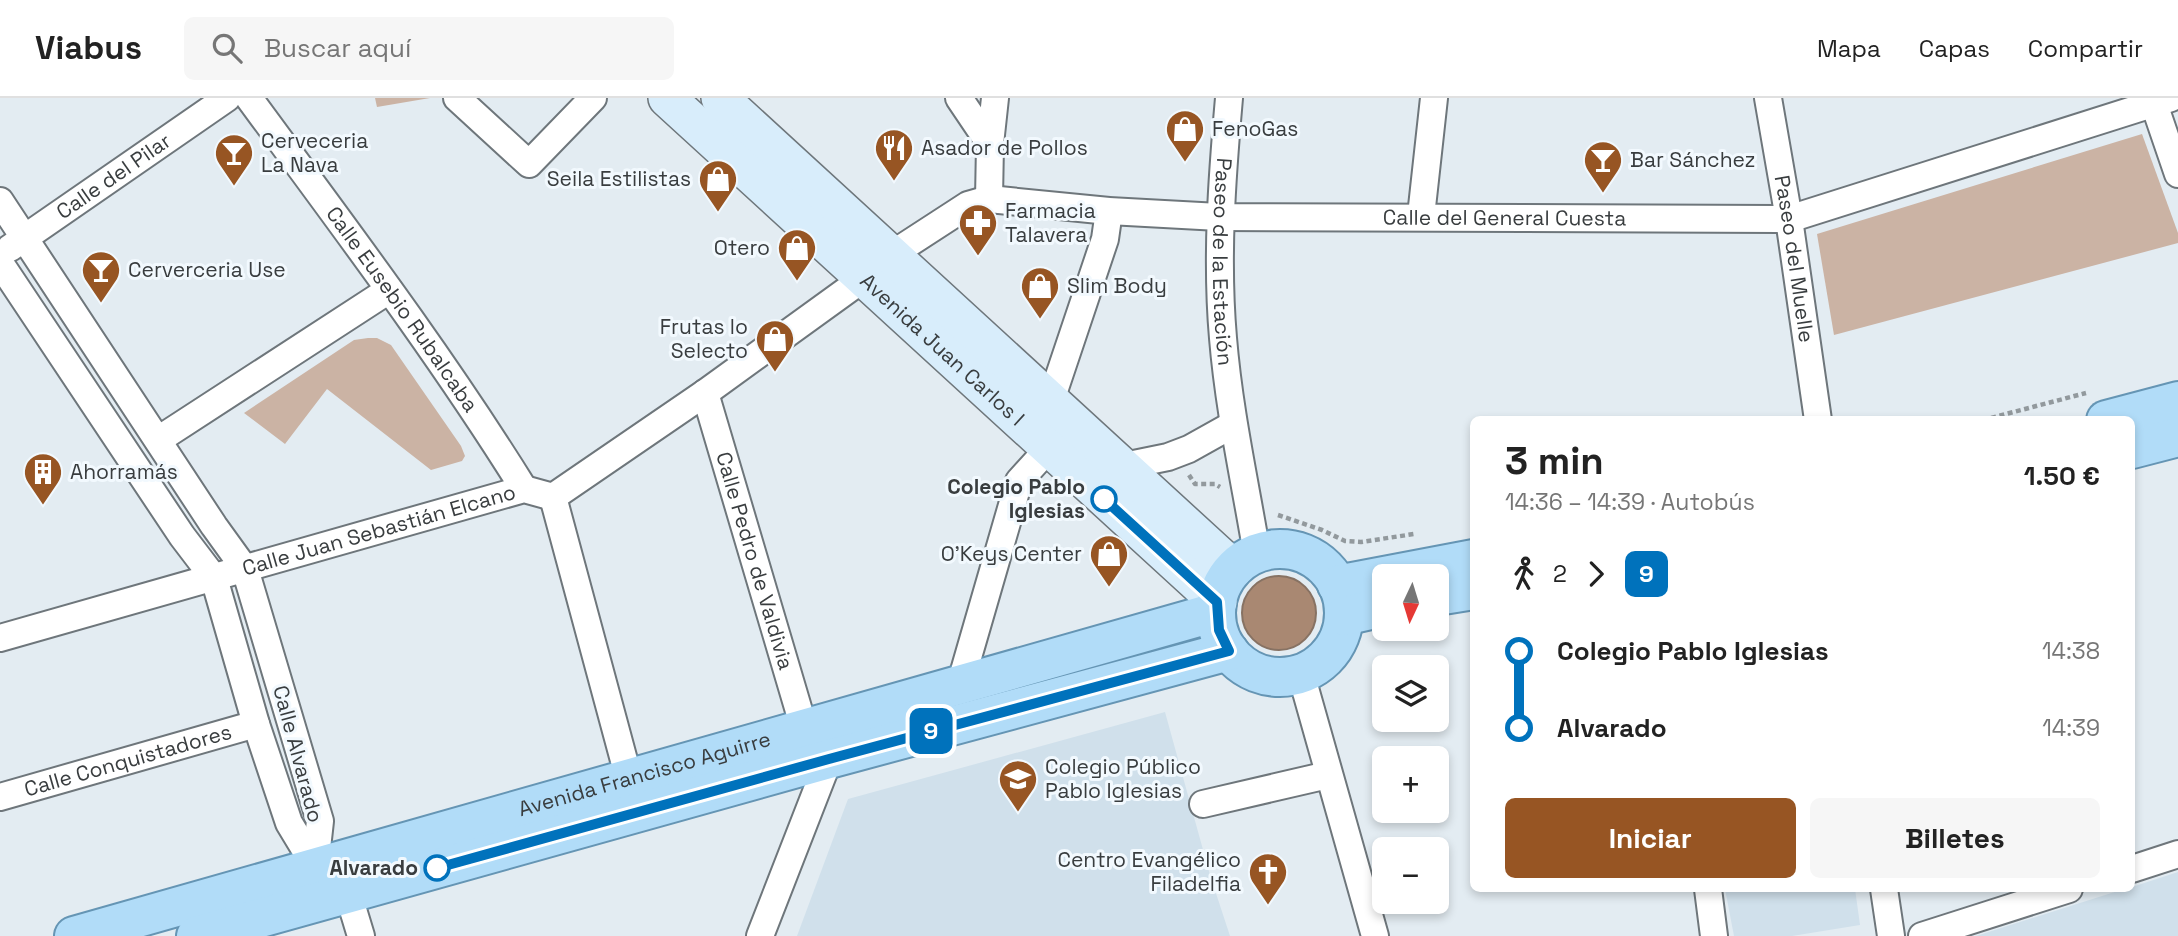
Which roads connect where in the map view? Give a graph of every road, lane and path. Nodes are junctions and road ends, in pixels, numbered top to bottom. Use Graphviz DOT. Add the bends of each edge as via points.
graph roads {
  1 [pos="227,98"];
  2 [pos="249,98"];
  3 [pos="457,98"];
  4 [pos="593,98"];
  5 [pos="667,98"];
  6 [pos="720,98"];
  7 [pos="959,98"];
  8 [pos="995,98"];
  9 [pos="1229,98"];
  10 [pos="1434,98"];
  11 [pos="1768,98"];
  12 [pos="2159,100"];
  13 [pos="990,144"];
  14 [pos="2178,174"];
  15 [pos="989,199"];
  16 [pos="0,201"];
  17 [pos="1109,211"];
  18 [pos="1421,216"];
  19 [pos="1219,217"];
  20 [pos="1789,219"];
  21 [pos="24,238"];
  22 [pos="0,255"];
  23 [pos="0,263"];
  24 [pos="878,267"];
  25 [pos="389,290"];
  26 [pos="705,393"];
  27 [pos="1051,400"];
  28 [pos="2178,401"];
  29 [pos="2097,406"];
  30 [pos="1817,416"];
  31 [pos="2016,416"];
  32 [pos="1232,425"];
  33 [pos="2178,437"];
  34 [pos="158,440"];
  35 [pos="1049,447"];
  36 [pos="2135,448"];
  37 [pos="1124,466"];
  38 [pos="1187,471"];
  39 [pos="524,489"];
  40 [pos="1229,492"];
  41 [pos="553,497"];
  42 [pos="1272,509"];
  43 [pos="1424,533"];
  44 [pos="1470,560"];
  45 [pos="245,569"];
  46 [pos="214,578"];
  47 [pos="1231,584"];
  48 [pos="1470,591"];
  49 [pos="1449,594"];
  50 [pos="1341,600"];
  51 [pos="1372,605"];
  52 [pos="0,638"];
  53 [pos="1229,651"];
  54 [pos="1301,674"];
  55 [pos="960,685"];
  56 [pos="256,724"];
  57 [pos="804,728"];
  58 [pos="829,759"];
  59 [pos="1328,775"];
  60 [pos="629,779"];
  61 [pos="0,797"];
  62 [pos="1203,804"];
  63 [pos="2178,854"];
  64 [pos="315,866"];
  65 [pos="2135,868"];
  66 [pos="1372,886"];
  67 [pos="1708,892"];
  68 [pos="1884,892"];
  69 [pos="2060,892"];
  70 [pos="348,893"];
  71 [pos="1374,914"];
  72 [pos="74,936"];
  73 [pos="196,936"];
  74 [pos="360,936"];
  75 [pos="760,936"];
  76 [pos="1375,936"];
  77 [pos="1714,936"];
  78 [pos="1891,936"];
  79 [pos="1922,936"];
  1 -- 21 [label="street, Calle del Pilar"];
  2 -- 25 [label="street, Calle Eusebio Rubalcaba"];
  3 -- 4 [label="street" via="530,164"];
  5 -- 24 [label="street, Avenida Juan Carlos I"];
  6 -- 24 [label="street, Avenida Juan Carlos I"];
  7 -- 13 [label="street"];
  8 -- 13 [label="street"];
  9 -- 19 [label="street, Paseo de la Estación"];
  10 -- 18 [label="street"];
  11 -- 20 [label="street, Paseo del Muelle"];
  12 -- 14 [label="street"];
  12 -- 20 [label="street, Calle del General Cuesta"];
  13 -- 15 [label="street"];
  15 -- 17 [label="street, Calle del General Cuesta"];
  15 -- 24 [label="street" via="968,205"];
  16 -- 21 [label="street, Calle Alvarado"];
  17 -- 19 [label="street, Calle del General Cuesta"];
  17 -- 27 [label="street" via="1105,239"];
  18 -- 19 [label="street, Calle del General Cuesta"];
  18 -- 20 [label="street, Calle del General Cuesta"];
  19 -- 32 [label="street, Paseo de la Estación"];
  20 -- 30 [label="street, Paseo del Muelle"];
  21 -- 22 [label="street, Calle del Pilar"];
  21 -- 34 [label="street, Calle Alvarado"];
  23 -- 46 [label="street, Calle Alvarado"];
  24 -- 26 [label="street"];
  24 -- 27 [label="street, Avenida Juan Carlos I"];
  24 -- 35 [label="street, Avenida Juan Carlos I"];
  25 -- 34 [label="street"];
  25 -- 39 [label="street, Calle Eusebio Rubalcaba"];
  26 -- 41 [label="street"];
  26 -- 57 [label="street, Calle Pedro de Valdivia"];
  27 -- 37 [label="street, Avenida Juan Carlos I"];
  28 -- 29 [label="main road"];
  29 -- 31 [label="path"];
  32 -- 37 [label="street" via="1168,457"];
  32 -- 47 [label="street, Paseo de la Estación"];
  33 -- 36 [label="main road"];
  34 -- 45 [label="street, Calle Alvarado"];
  35 -- 47 [label="street, Avenida Juan Carlos I"];
  35 -- 55 [label="street" via="1019,481"];
  37 -- 47 [label="street, Avenida Juan Carlos I"];
  38 -- 40 [label="path" via="1195,484 1215,484"];
  39 -- 41 [label="street, Calle Juan Sebastián Elcano"];
  39 -- 45 [label="street, Calle Juan Sebastián Elcano"];
  41 -- 60 [label="street"];
  42 -- 43 [label="path" via="1345,541"];
  44 -- 50 [label="main road"];
  45 -- 46 [label="street, Calle Juan Sebastián Elcano"];
  45 -- 64 [label="street, Calle Alvarado" via="320,821"];
  46 -- 52 [label="street, Calle Juan Sebastián Elcano"];
  46 -- 56 [label="street, Calle Alvarado"];
  47 -- 50 [label="main road, Avenida Francisco Aguirre" via="1283,550 1303,554 1325,568"];
  47 -- 53 [label="main road" via="1220,635"];
  47 -- 55 [label="main road, Avenida Francisco Aguirre"];
  48 -- 49 [label="main road"];
  50 -- 51 [label="main road"];
  50 -- 54 [label="main road" via="1339,637 1331,652"];
  53 -- 54 [label="main road" via="1261,674"];
  53 -- 58 [label="main road, Avenida Francisco Aguirre"];
  54 -- 59 [label="street"];
  55 -- 57 [label="main road, Avenida Francisco Aguirre"];
  56 -- 61 [label="street, Calle Conquistadores"];
  56 -- 64 [label="street, Calle Alvarado" via="289,823"];
  57 -- 60 [label="main road, Avenida Francisco Aguirre"];
  58 -- 70 [label="main road, Avenida Francisco Aguirre"];
  58 -- 75 [label="street"];
  59 -- 62 [label="street"];
  59 -- 66 [label="street"];
  60 -- 64 [label="main road, Avenida Francisco Aguirre"];
  63 -- 65 [label="street"];
  64 -- 72 [label="main road, Avenida Francisco Aguirre"];
  67 -- 77 [label="street"];
  68 -- 78 [label="street"];
  69 -- 79 [label="street"];
  70 -- 73 [label="main road, Avenida Francisco Aguirre"];
  70 -- 74 [label="street"];
  71 -- 76 [label="street"];
}
